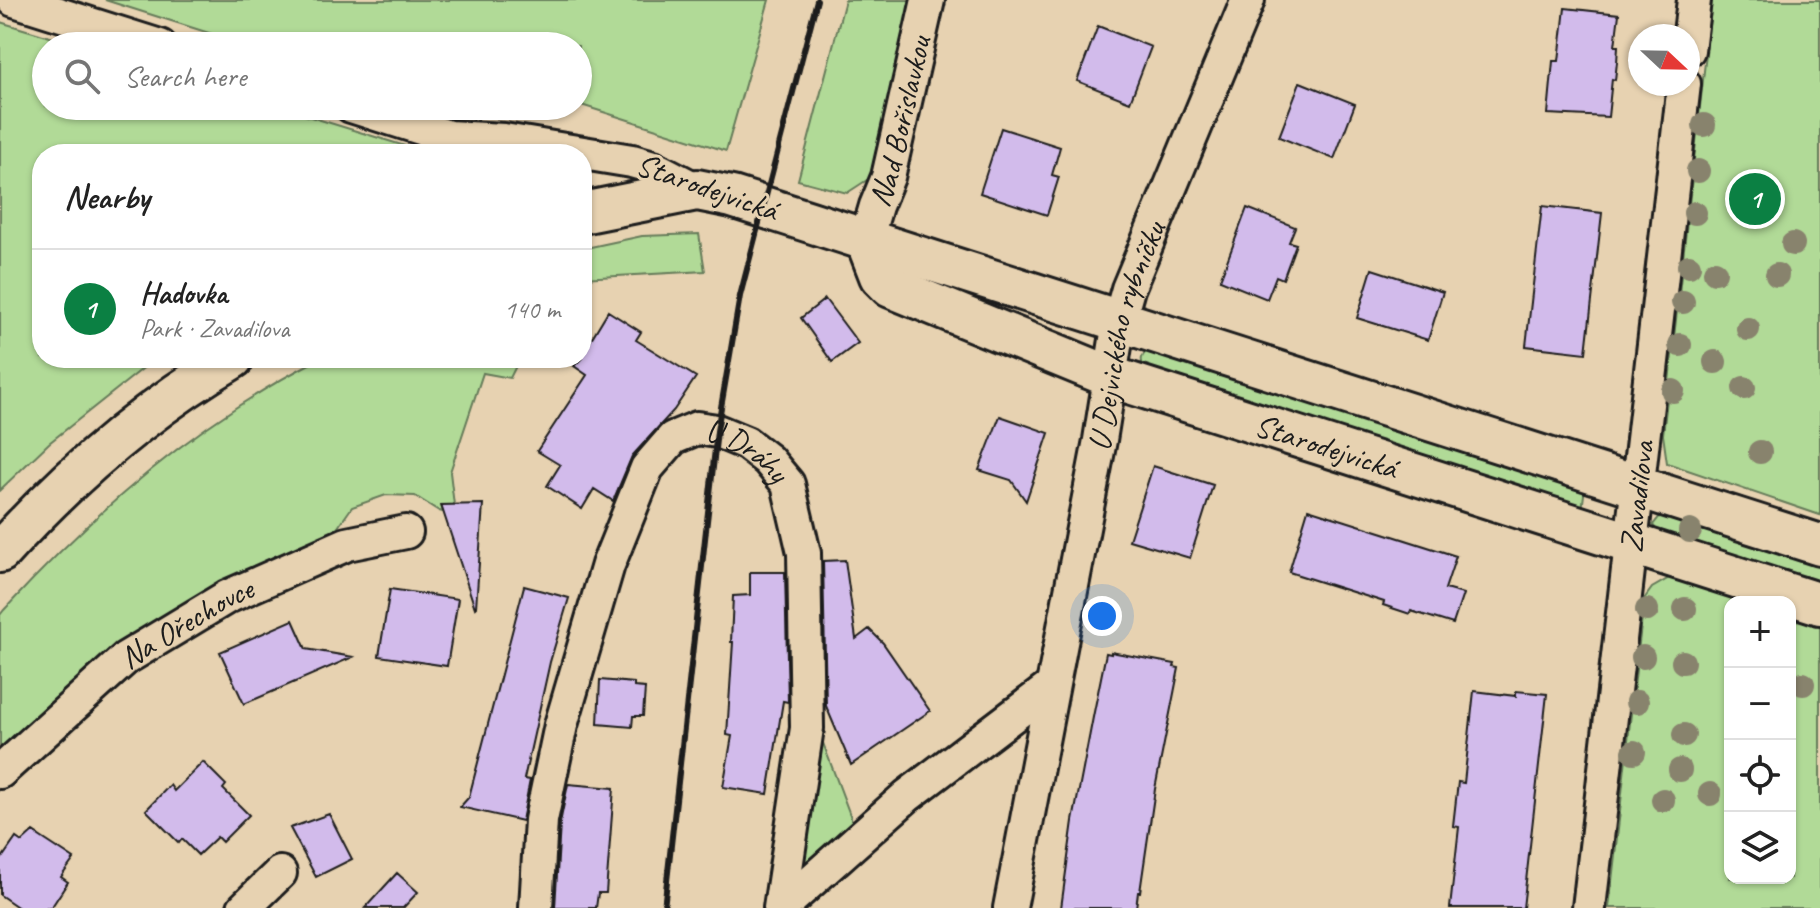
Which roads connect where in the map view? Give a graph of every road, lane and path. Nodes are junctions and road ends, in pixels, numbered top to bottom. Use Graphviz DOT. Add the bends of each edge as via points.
graph roads {
  1 [pos="14,0"];
  2 [pos="928,0"];
  3 [pos="1248,0"];
  4 [pos="1694,0"];
  5 [pos="1691,24"];
  6 [pos="116,32"];
  7 [pos="1683,96"];
  8 [pos="390,120"];
  9 [pos="456,144"];
  10 [pos="476,144"];
  11 [pos="528,144"];
  12 [pos="592,154"];
  13 [pos="697,190"];
  14 [pos="592,211"];
  15 [pos="866,240"];
  16 [pos="1119,321"];
  17 [pos="217,368"];
  18 [pos="1111,377"];
  19 [pos="1637,487"];
  20 [pos="406,532"];
  21 [pos="1631,545"];
  22 [pos="1820,545"];
  23 [pos="0,552"];
  24 [pos="1820,604"];
  25 [pos="1052,686"];
  26 [pos="0,772"];
  27 [pos="280,873"];
  28 [pos="244,908"];
  29 [pos="536,908"];
  30 [pos="780,908"];
  31 [pos="1010,908"];
  32 [pos="1589,908"];
  1 -- 6 [label="street"];
  2 -- 15 [label="street, Nad Bořislavkou" via="888,177"];
  3 -- 16 [label="street, U Dejvického rybníčku" via="1139,259"];
  4 -- 5 [label="street"];
  7 -- 19 [label="street, Zavadilova"];
  8 -- 9 [label="street, Starodejvická"];
  10 -- 11 [label="street, Starodejvická"];
  12 -- 13 [label="street, Starodejvická" via="653,167"];
  13 -- 14 [label="street"];
  13 -- 15 [label="street, Starodejvická"];
  15 -- 16 [label="street, Starodejvická"];
  15 -- 18 [label="street, Starodejvická" via="880,276 891,287"];
  16 -- 18 [label="street, U Dejvického rybníčku"];
  16 -- 19 [label="street, Starodejvická"];
  17 -- 23 [label="street" via="111,445"];
  18 -- 21 [label="street, Starodejvická"];
  18 -- 25 [label="street, U Dejvického rybníčku"];
  19 -- 21 [label="street, Zavadilova"];
  19 -- 22 [label="street, Starodejvická"];
  20 -- 26 [label="street, Na Ořechovce" via="347,544 227,597 126,658"];
  21 -- 24 [label="street, Starodejvická"];
  21 -- 32 [label="street, Zavadilova"];
  25 -- 30 [label="street" via="907,796"];
  25 -- 31 [label="street, U Dejvického rybníčku"];
  27 -- 28 [label="street"];
  29 -- 30 [label="street, U Dráhy" via="541,820 561,725 608,565 647,468 673,438 697,428 746,443 768,460 788,484 804,553 807,728"];
}
